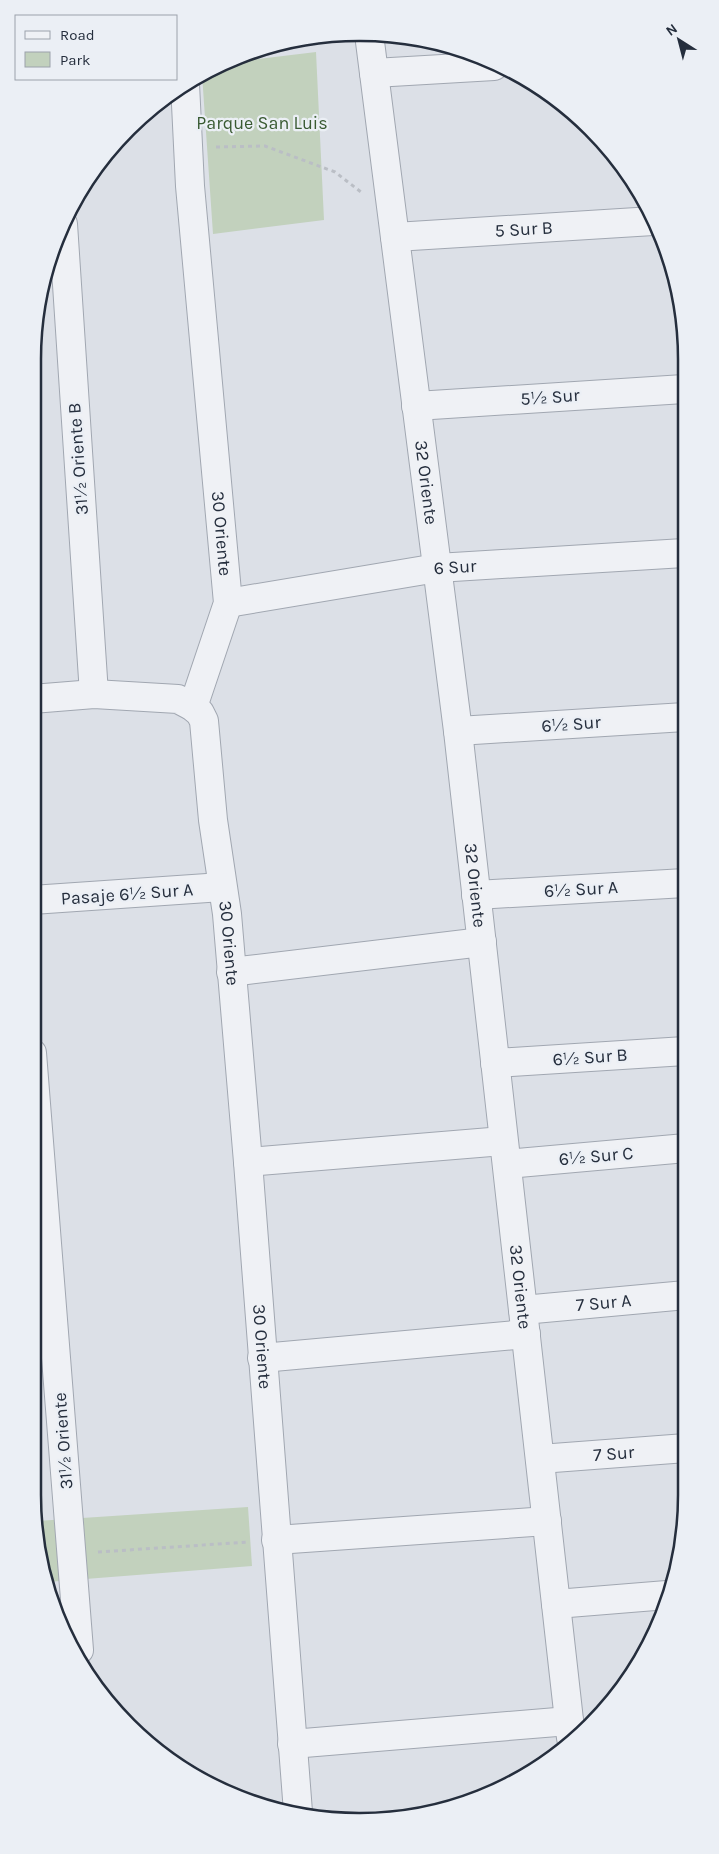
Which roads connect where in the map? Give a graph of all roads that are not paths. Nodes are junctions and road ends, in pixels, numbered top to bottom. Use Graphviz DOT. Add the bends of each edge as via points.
graph roads {
  1 [pos="370,41"];
  2 [pos="484,67"];
  3 [pos="374,73"];
  4 [pos="185,93"];
  5 [pos="646,221"];
  6 [pos="393,226"];
  7 [pos="64,240"];
  8 [pos="678,389"];
  9 [pos="416,406"];
  10 [pos="678,553"];
  11 [pos="437,568"];
  12 [pos="228,603"];
  13 [pos="94,694"];
  14 [pos="41,697"];
  15 [pos="194,707"];
  16 [pos="678,717"];
  17 [pos="458,732"];
  18 [pos="678,883"];
  19 [pos="222,887"];
  20 [pos="476,895"];
  21 [pos="41,899"];
  22 [pos="482,942"];
  23 [pos="231,972"];
  24 [pos="678,1051"];
  25 [pos="495,1063"];
  26 [pos="678,1148"];
  27 [pos="505,1152"];
  28 [pos="248,1162"];
  29 [pos="41,1169"];
  30 [pos="678,1296"];
  31 [pos="524,1322"];
  32 [pos="262,1358"];
  33 [pos="678,1449"];
  34 [pos="540,1459"];
  35 [pos="547,1521"];
  36 [pos="276,1540"];
  37 [pos="661,1595"];
  38 [pos="556,1604"];
  39 [pos="78,1643"];
  40 [pos="570,1729"];
  41 [pos="292,1744"];
  42 [pos="298,1807"];
  1 -- 3 [label="street, 32 Oriente"];
  2 -- 3 [label="street"];
  3 -- 6 [label="street, 32 Oriente"];
  4 -- 12 [label="street, 30 Oriente" via="191,206"];
  5 -- 6 [label="street, 5 Sur B"];
  6 -- 9 [label="street, 32 Oriente"];
  7 -- 13 [label="street, 31½ Oriente B"];
  8 -- 9 [label="street, 5½ Sur"];
  9 -- 11 [label="street, 32 Oriente"];
  10 -- 11 [label="street, 6 Sur"];
  11 -- 12 [label="street, 6 Sur"];
  11 -- 17 [label="street, 32 Oriente"];
  12 -- 15 [label="street, 30 Oriente"];
  13 -- 14 [label="street"];
  13 -- 15 [label="street" via="178,699"];
  15 -- 19 [label="street, 30 Oriente" via="200,713 205,730"];
  16 -- 17 [label="street, 6½ Sur"];
  17 -- 20 [label="street, 32 Oriente"];
  18 -- 20 [label="street, 6½ Sur A"];
  19 -- 21 [label="street, Pasaje 6½ Sur A"];
  19 -- 23 [label="street, 30 Oriente"];
  20 -- 22 [label="street, 32 Oriente"];
  22 -- 23 [label="street"];
  22 -- 25 [label="street, 32 Oriente"];
  23 -- 28 [label="street, 30 Oriente"];
  24 -- 25 [label="street, 6½ Sur B"];
  25 -- 27 [label="street, 32 Oriente"];
  26 -- 27 [label="street, 6½ Sur C"];
  27 -- 28 [label="street, 6½ Sur C"];
  27 -- 31 [label="street, 32 Oriente"];
  28 -- 32 [label="street, 30 Oriente"];
  29 -- 39 [label="street, 31½ Oriente"];
  30 -- 31 [label="street, 7 Sur A"];
  31 -- 32 [label="street, 7 Sur A"];
  31 -- 34 [label="street, 32 Oriente"];
  32 -- 36 [label="street, 30 Oriente"];
  33 -- 34 [label="street, 7 Sur"];
  34 -- 35 [label="street, 32 Oriente"];
  35 -- 36 [label="street"];
  35 -- 38 [label="street, 32 Oriente"];
  36 -- 41 [label="street, 30 Oriente"];
  37 -- 38 [label="street"];
  38 -- 40 [label="street, 32 Oriente"];
  40 -- 41 [label="street"];
  41 -- 42 [label="street, 30 Oriente"];
}
